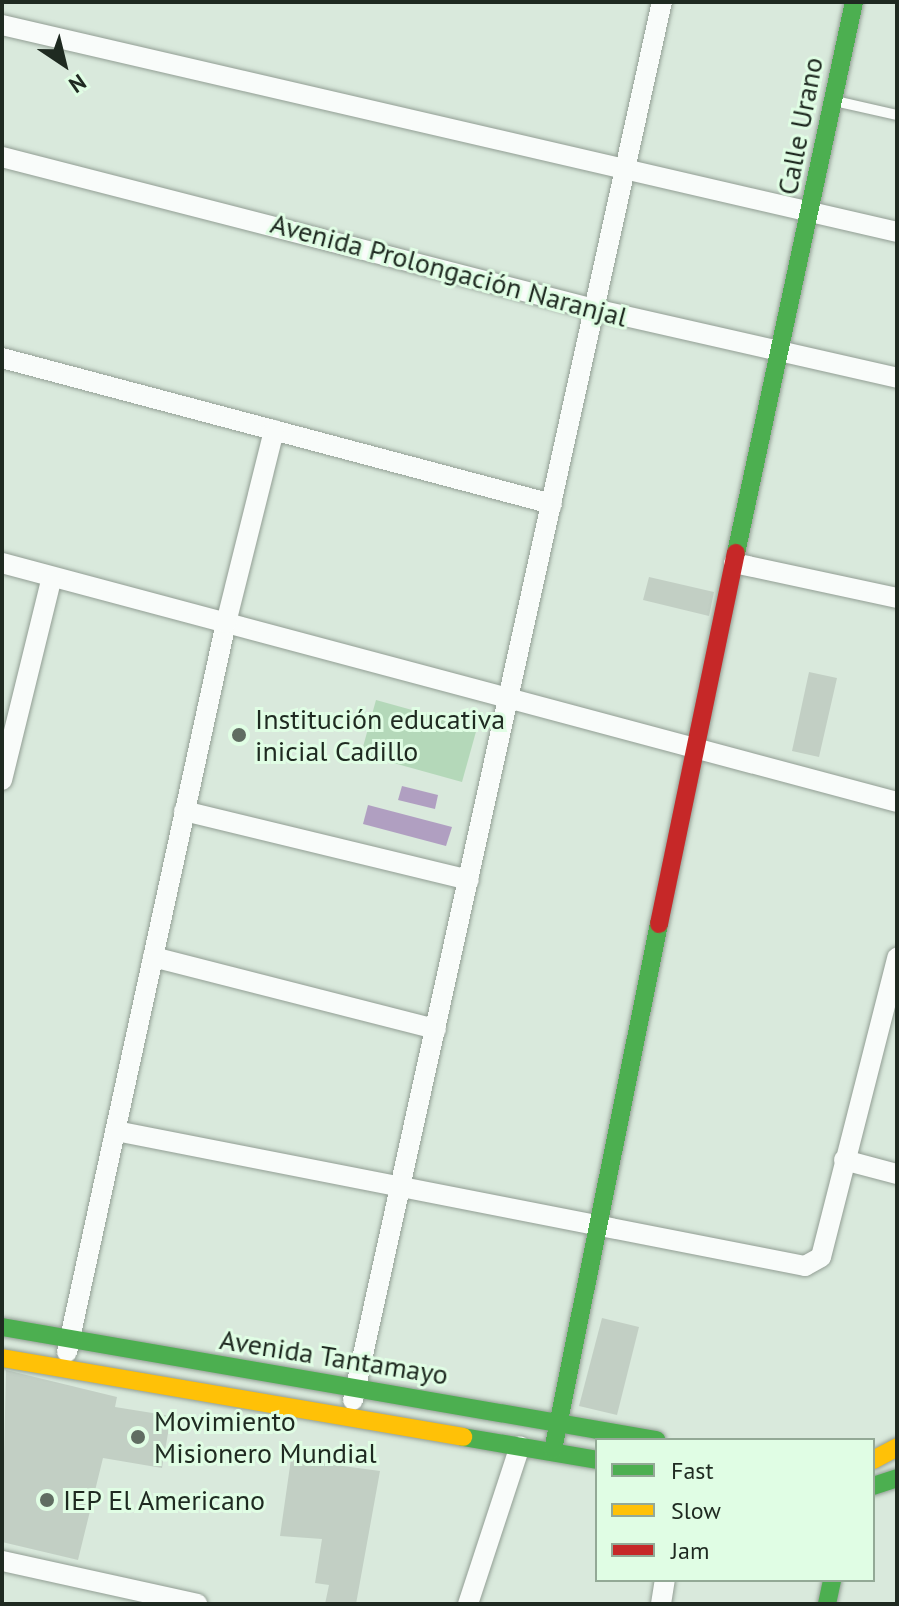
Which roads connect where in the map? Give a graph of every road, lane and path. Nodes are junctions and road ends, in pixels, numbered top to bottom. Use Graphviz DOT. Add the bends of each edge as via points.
graph roads {
  1 [pos="662,2"];
  2 [pos="854,2"];
  3 [pos="2,25"];
  4 [pos="833,100"];
  5 [pos="897,115"];
  6 [pos="2,157"];
  7 [pos="627,169"];
  8 [pos="812,212"];
  9 [pos="897,232"];
  10 [pos="594,309"];
  11 [pos="779,352"];
  12 [pos="2,358"];
  13 [pos="897,378"];
  14 [pos="274,430"];
  15 [pos="552,504"];
  16 [pos="2,563"];
  17 [pos="734,563"];
  18 [pos="52,577"];
  19 [pos="897,598"];
  20 [pos="226,623"];
  21 [pos="509,699"];
  22 [pos="694,748"];
  23 [pos="2,780"];
  24 [pos="897,802"];
  25 [pos="184,811"];
  26 [pos="469,880"];
  27 [pos="153,957"];
  28 [pos="897,958"];
  29 [pos="436,1029"];
  30 [pos="116,1131"];
  31 [pos="844,1160"];
  32 [pos="897,1174"];
  33 [pos="402,1186"];
  34 [pos="595,1229"];
  35 [pos="2,1327"];
  36 [pos="71,1341"];
  37 [pos="2,1358"];
  38 [pos="60,1371"];
  39 [pos="355,1391"];
  40 [pos="559,1419"];
  41 [pos="347,1420"];
  42 [pos="647,1438"];
  43 [pos="520,1446"];
  44 [pos="897,1447"];
  45 [pos="553,1450"];
  46 [pos="875,1459"];
  47 [pos="595,1460"];
  48 [pos="897,1478"];
  49 [pos="875,1485"];
  50 [pos="2,1561"];
  51 [pos="665,1582"];
  52 [pos="832,1582"];
  53 [pos="131,1597"];
  54 [pos="197,1604"];
  55 [pos="468,1604"];
  56 [pos="661,1604"];
  57 [pos="827,1604"];
  1 -- 7 [label="street"];
  2 -- 4 [label="street, Calle Urano"];
  3 -- 7 [label="street"];
  4 -- 5 [label="lane"];
  4 -- 8 [label="street, Calle Urano"];
  6 -- 10 [label="street, Avenida Prolongación Naranjal"];
  7 -- 8 [label="street"];
  7 -- 10 [label="street"];
  8 -- 9 [label="street"];
  8 -- 11 [label="street, Calle Urano"];
  10 -- 11 [label="street, Avenida Prolongación Naranjal"];
  10 -- 15 [label="street"];
  11 -- 13 [label="street, Avenida Prolongación Naranjal"];
  11 -- 17 [label="street, Calle Urano"];
  12 -- 14 [label="street"];
  14 -- 15 [label="street"];
  14 -- 20 [label="street"];
  15 -- 21 [label="street"];
  16 -- 18 [label="street"];
  17 -- 19 [label="street"];
  17 -- 22 [label="street, Calle Urano"];
  18 -- 20 [label="street"];
  18 -- 23 [label="street"];
  20 -- 21 [label="street"];
  20 -- 25 [label="street"];
  21 -- 22 [label="street"];
  21 -- 26 [label="street"];
  22 -- 24 [label="street"];
  22 -- 34 [label="street, Calle Urano"];
  25 -- 26 [label="street"];
  25 -- 27 [label="street"];
  26 -- 29 [label="street"];
  27 -- 29 [label="street"];
  27 -- 30 [label="street"];
  28 -- 31 [label="street"];
  29 -- 33 [label="street"];
  30 -- 33 [label="street"];
  30 -- 36 [label="street"];
  31 -- 32 [label="street"];
  31 -- 34 [label="street" via="821,1257 805,1266"];
  33 -- 34 [label="street"];
  33 -- 39 [label="street"];
  34 -- 40 [label="street, Calle Urano"];
  35 -- 36 [label="street, Avenida Tantamayo"];
  36 -- 38 [label="street"];
  36 -- 39 [label="street, Avenida Tantamayo"];
  37 -- 38 [label="street, Avenida Tantamayo"];
  38 -- 41 [label="street, Avenida Tantamayo"];
  39 -- 40 [label="street, Avenida Tantamayo"];
  39 -- 41 [label="street"];
  40 -- 42 [label="street, Avenida Tantamayo"];
  40 -- 45 [label="street, Calle Urano"];
  41 -- 43 [label="street, Avenida Tantamayo"];
  43 -- 45 [label="street, Avenida Tantamayo"];
  43 -- 55 [label="street"];
  44 -- 46 [label="street"];
  45 -- 47 [label="street, Avenida Tantamayo"];
  48 -- 49 [label="street"];
  50 -- 53 [label="street"];
  51 -- 56 [label="street"];
  52 -- 57 [label="street"];
  53 -- 54 [label="street"];
}
